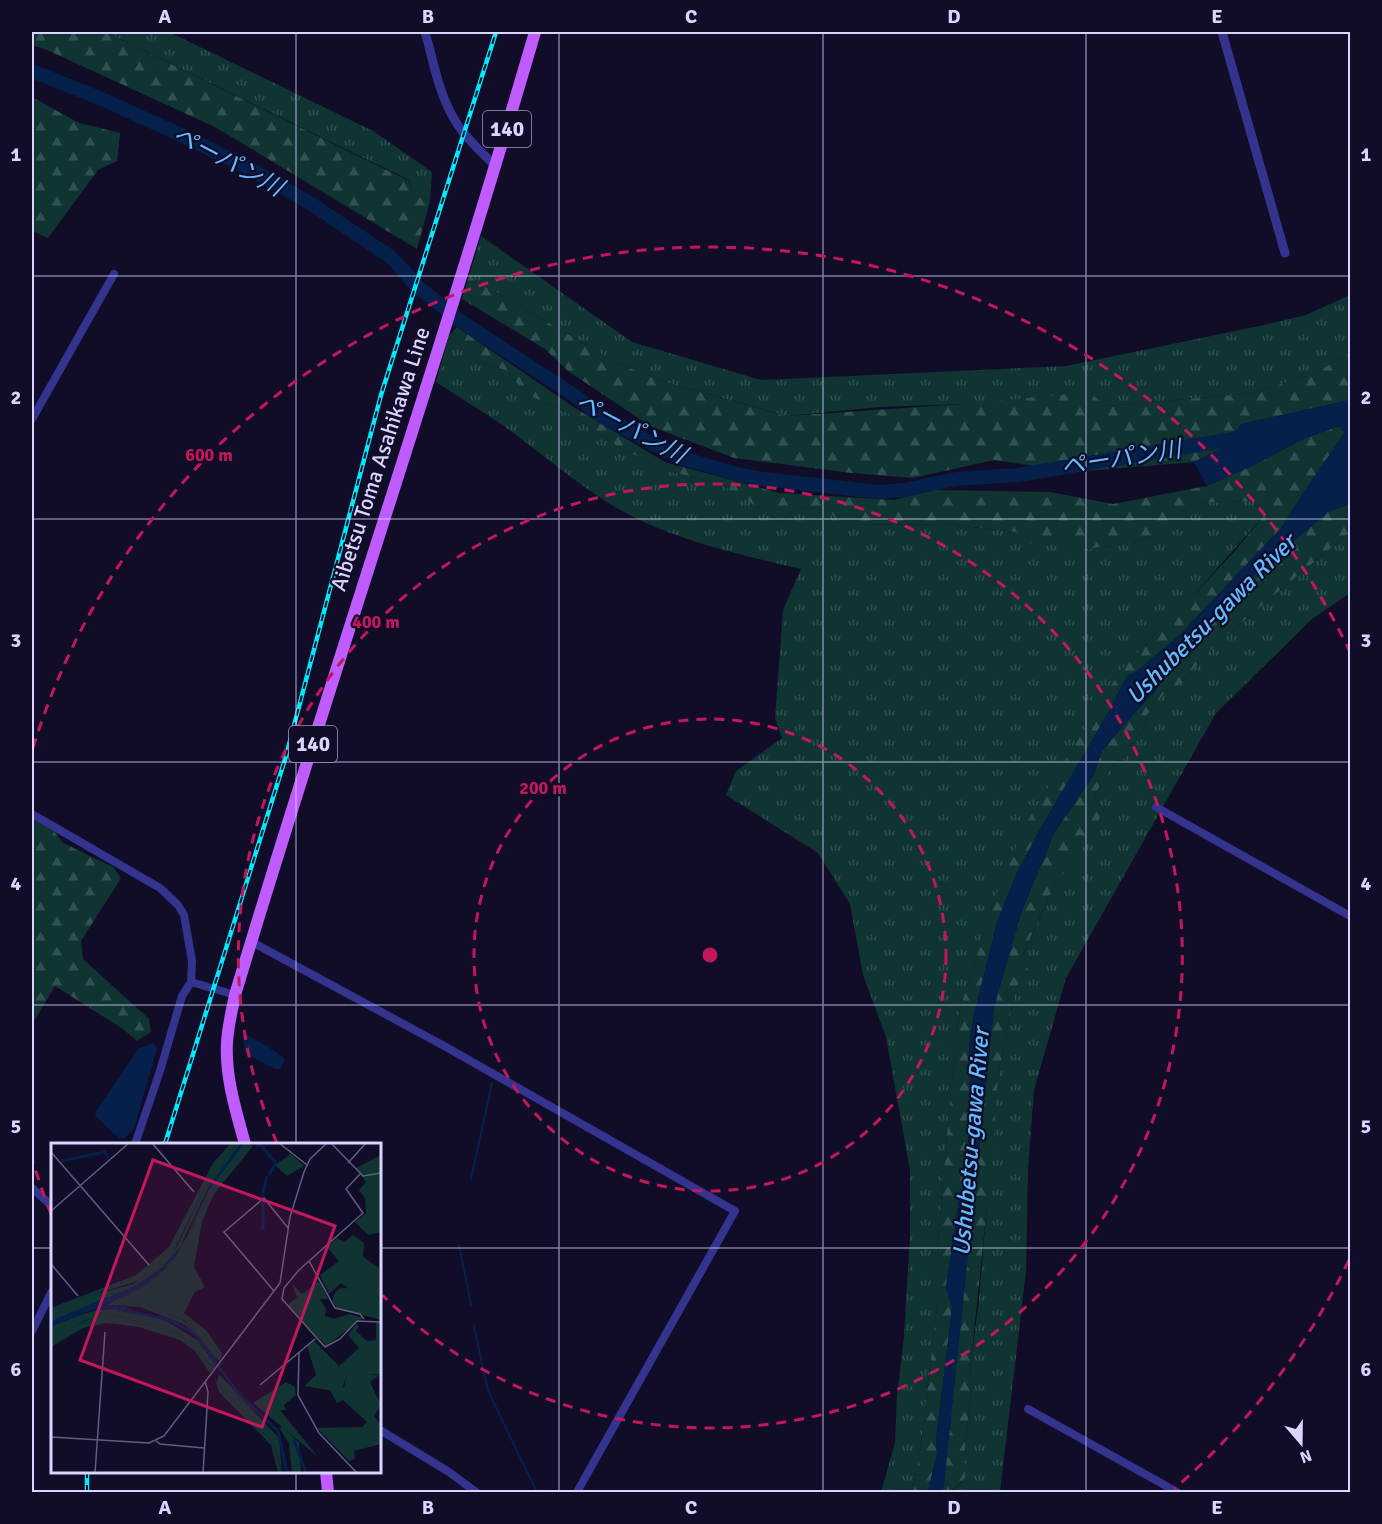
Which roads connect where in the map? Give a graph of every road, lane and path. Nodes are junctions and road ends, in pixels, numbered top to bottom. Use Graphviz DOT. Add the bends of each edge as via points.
graph roads {
  1 [pos="425,32"];
  2 [pos="535,32"];
  3 [pos="1222,32"];
  4 [pos="496,167"];
  5 [pos="1285,253"];
  6 [pos="114,274"];
  7 [pos="32,419"];
  8 [pos="1156,807"];
  9 [pos="32,814"];
  10 [pos="1350,916"];
  11 [pos="252,942"];
  12 [pos="191,982"];
  13 [pos="235,995"];
  14 [pos="135,1143"];
  15 [pos="245,1143"];
  16 [pos="32,1188"];
  17 [pos="51,1205"];
  18 [pos="51,1294"];
  19 [pos="32,1331"];
  20 [pos="1028,1409"];
  21 [pos="381,1431"];
  22 [pos="326,1473"];
  23 [pos="328,1492"];
  24 [pos="476,1492"];
  25 [pos="576,1492"];
  26 [pos="1177,1492"];
  1 -- 4 [label="street" via="453,118"];
  2 -- 4 [label="main road, Aibetsu Toma Asahikawa Line / 140"];
  3 -- 5 [label="street"];
  4 -- 11 [label="main road, Aibetsu Toma Asahikawa Line / 140"];
  6 -- 7 [label="street"];
  8 -- 10 [label="street"];
  9 -- 12 [label="street" via="168,894 184,915 192,961"];
  11 -- 13 [label="main road, Aibetsu Toma Asahikawa Line / 140"];
  11 -- 25 [label="street" via="735,1211"];
  12 -- 13 [label="street"];
  12 -- 14 [label="street" via="182,996"];
  13 -- 15 [label="main road, Aibetsu Toma Asahikawa Line / 140" via="227,1042 228,1068"];
  16 -- 17 [label="street"];
  18 -- 19 [label="street"];
  20 -- 26 [label="street"];
  21 -- 24 [label="street"];
  22 -- 23 [label="main road"];
}
